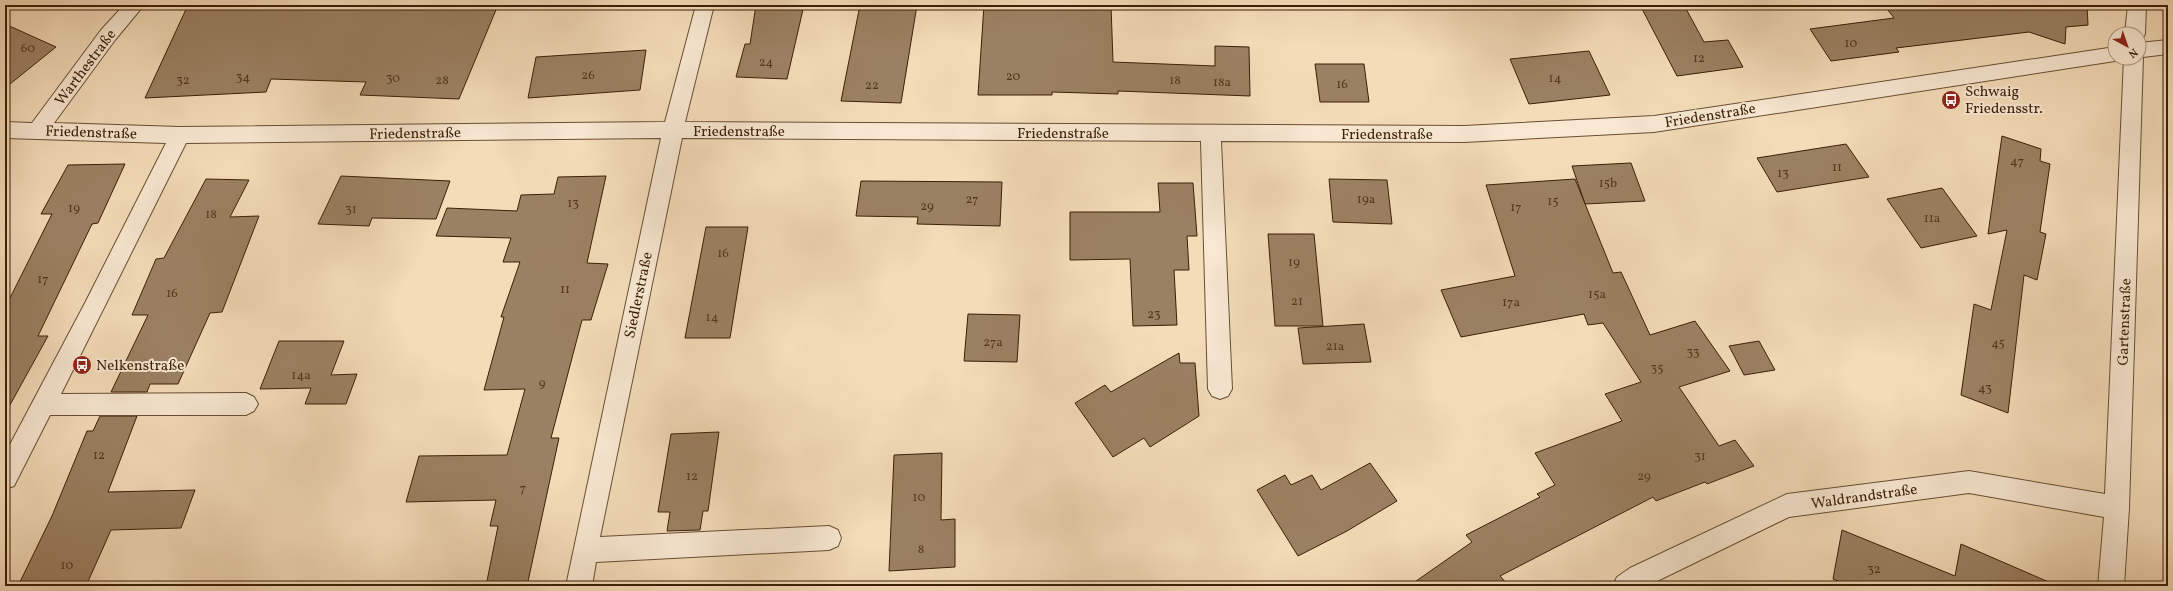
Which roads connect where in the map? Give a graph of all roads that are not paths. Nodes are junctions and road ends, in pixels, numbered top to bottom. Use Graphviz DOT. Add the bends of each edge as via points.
graph roads {
  1 [pos="135,5"];
  2 [pos="705,5"];
  3 [pos="2137,5"];
  4 [pos="2136,26"];
  5 [pos="2168,47"];
  6 [pos="2147,49"];
  7 [pos="2107,55"];
  8 [pos="2134,66"];
  9 [pos="5,130"];
  10 [pos="37,131"];
  11 [pos="673,131"];
  12 [pos="1211,133"];
  13 [pos="180,135"];
  14 [pos="1220,389"];
  15 [pos="246,404"];
  16 [pos="44,405"];
  17 [pos="5,478"];
  18 [pos="2117,508"];
  19 [pos="829,538"];
  20 [pos="584,550"];
  21 [pos="579,586"];
  22 [pos="1626,586"];
  23 [pos="2111,586"];
  1 -- 10 [label="street, Warthestraße" via="108,35"];
  2 -- 11 [label="street, Siedlerstraße"];
  3 -- 4 [label="street"];
  5 -- 6 [label="street"];
  7 -- 12 [label="street, Friedenstraße" via="1654,124 1464,134"];
  8 -- 18 [label="street, Gartenstraße"];
  9 -- 10 [label="street, Friedenstraße"];
  10 -- 13 [label="street, Friedenstraße"];
  11 -- 12 [label="street, Friedenstraße"];
  11 -- 13 [label="street, Friedenstraße"];
  11 -- 20 [label="street, Siedlerstraße"];
  12 -- 14 [label="street"];
  13 -- 16 [label="street"];
  15 -- 16 [label="street"];
  16 -- 17 [label="street"];
  18 -- 22 [label="street, Waldrandstraße" via="1969,482 1786,506 1639,577"];
  18 -- 23 [label="street, Gartenstraße"];
  19 -- 20 [label="street"];
  20 -- 21 [label="street, Siedlerstraße"];
}
